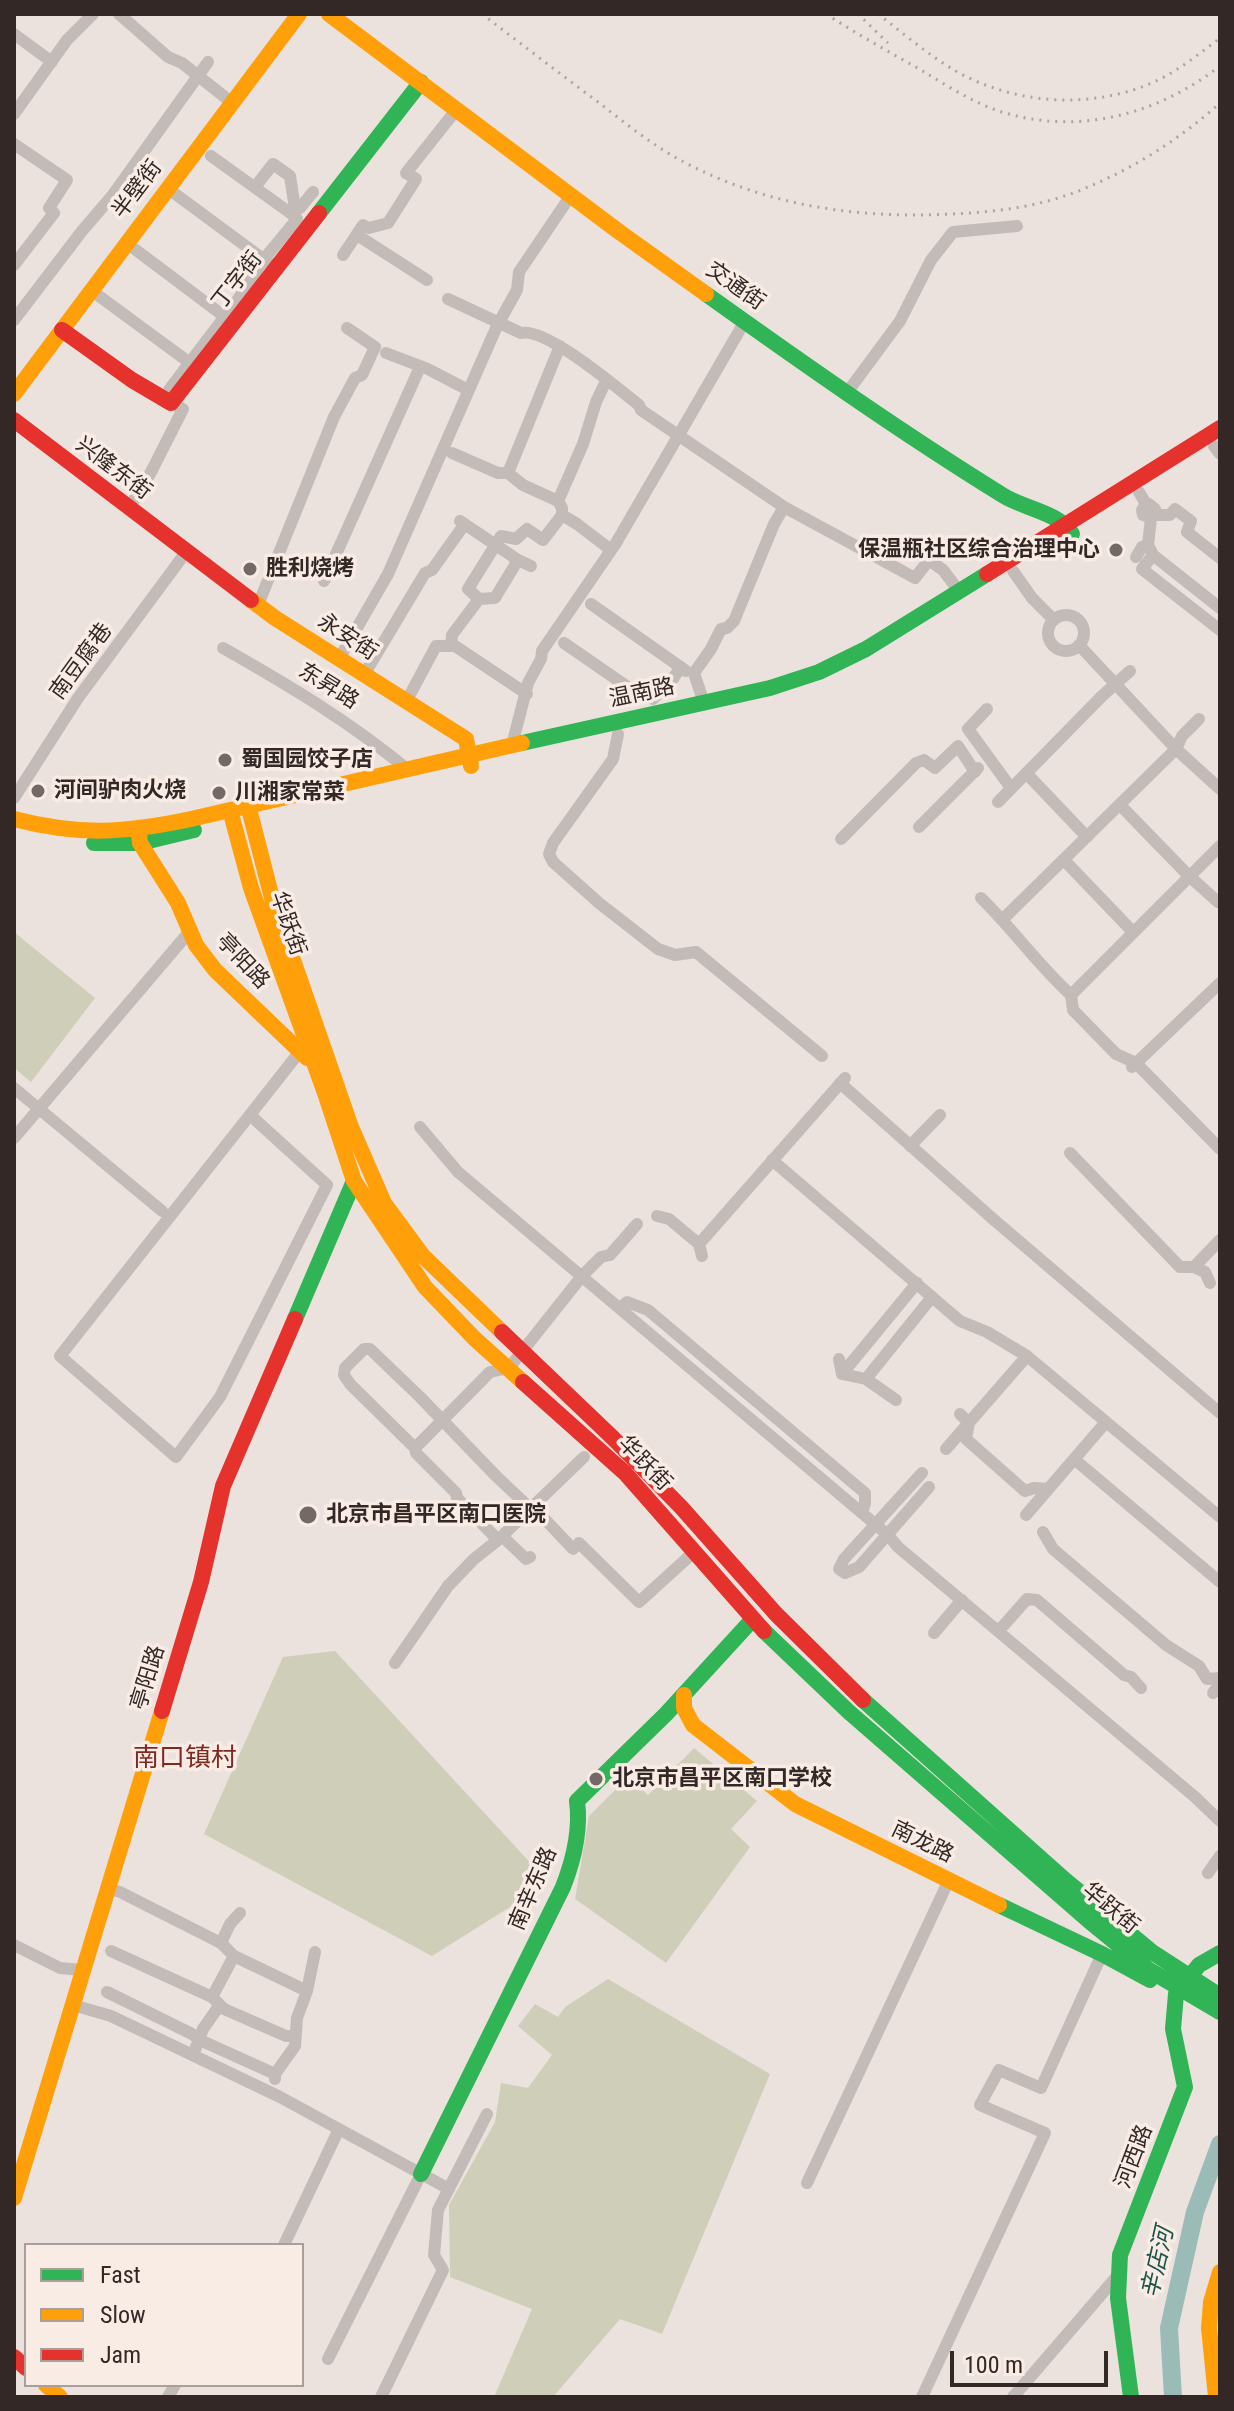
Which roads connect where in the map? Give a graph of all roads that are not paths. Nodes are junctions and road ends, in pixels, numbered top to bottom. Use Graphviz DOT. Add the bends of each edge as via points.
graph roads {
  1 [pos="93,14"];
  2 [pos="119,14"];
  3 [pos="299,14"];
  4 [pos="329,14"];
  5 [pos="14,34"];
  6 [pos="52,62"];
  7 [pos="208,62"];
  8 [pos="197,76"];
  9 [pos="421,82"];
  10 [pos="231,102"];
  11 [pos="457,109"];
  12 [pos="14,114"];
  13 [pos="14,144"];
  14 [pos="211,156"];
  15 [pos="255,187"];
  16 [pos="313,192"];
  17 [pos="174,193"];
  18 [pos="571,195"];
  19 [pos="294,212"];
  20 [pos="1017,226"];
  21 [pos="357,235"];
  22 [pos="132,247"];
  23 [pos="343,255"];
  24 [pos="270,264"];
  25 [pos="14,265"];
  26 [pos="427,280"];
  27 [pos="99,296"];
  28 [pos="448,299"];
  29 [pos="225,317"];
  30 [pos="14,320"];
  31 [pos="745,321"];
  32 [pos="501,322"];
  33 [pos="347,328"];
  34 [pos="62,330"];
  35 [pos="560,346"];
  36 [pos="386,353"];
  37 [pos="190,363"];
  38 [pos="420,367"];
  39 [pos="606,381"];
  40 [pos="468,390"];
  41 [pos="14,394"];
  42 [pos="846,394"];
  43 [pos="170,397"];
  44 [pos="14,420"];
  45 [pos="1220,428"];
  46 [pos="679,435"];
  47 [pos="1218,447"];
  48 [pos="452,453"];
  49 [pos="508,473"];
  50 [pos="558,501"];
  51 [pos="784,507"];
  52 [pos="1148,507"];
  53 [pos="129,508"];
  54 [pos="562,515"];
  55 [pos="1069,529"];
  56 [pos="496,545"];
  57 [pos="611,550"];
  58 [pos="1150,550"];
  59 [pos="186,552"];
  60 [pos="1136,557"];
  61 [pos="1220,558"];
  62 [pos="1013,571"];
  63 [pos="324,581"];
  64 [pos="959,591"];
  65 [pos="479,599"];
  66 [pos="591,604"];
  67 [pos="258,605"];
  68 [pos="1220,608"];
  69 [pos="1054,620"];
  70 [pos="1220,630"];
  71 [pos="564,643"];
  72 [pos="1079,645"];
  73 [pos="451,646"];
  74 [pos="223,648"];
  75 [pos="339,659"];
  76 [pos="688,670"];
  77 [pos="1130,671"];
  78 [pos="364,675"];
  79 [pos="1116,684"];
  80 [pos="527,694"];
  81 [pos="406,702"];
  82 [pos="704,703"];
  83 [pos="987,709"];
  84 [pos="1199,719"];
  85 [pos="618,734"];
  86 [pos="512,745"];
  87 [pos="1176,749"];
  88 [pos="907,751"];
  89 [pos="989,758"];
  90 [pos="470,761"];
  91 [pos="916,763"];
  92 [pos="407,769"];
  93 [pos="975,772"];
  94 [pos="1026,773"];
  95 [pos="1011,788"];
  96 [pos="1220,789"];
  97 [pos="14,798"];
  98 [pos="998,802"];
  99 [pos="1120,805"];
  100 [pos="250,811"];
  101 [pos="232,815"];
  102 [pos="14,819"];
  103 [pos="919,827"];
  104 [pos="14,830"];
  105 [pos="139,836"];
  106 [pos="1087,837"];
  107 [pos="841,839"];
  108 [pos="1220,846"];
  109 [pos="1064,860"];
  110 [pos="1189,876"];
  111 [pos="981,898"];
  112 [pos="1218,902"];
  113 [pos="1003,919"];
  114 [pos="190,931"];
  115 [pos="1133,932"];
  116 [pos="1220,983"];
  117 [pos="1071,995"];
  118 [pos="301,1050"];
  119 [pos="822,1056"];
  120 [pos="1133,1066"];
  121 [pos="315,1067"];
  122 [pos="14,1088"];
  123 [pos="39,1109"];
  124 [pos="250,1115"];
  125 [pos="940,1115"];
  126 [pos="420,1127"];
  127 [pos="14,1138"];
  128 [pos="910,1146"];
  129 [pos="1220,1149"];
  130 [pos="1070,1153"];
  131 [pos="772,1160"];
  132 [pos="354,1181"];
  133 [pos="162,1211"];
  134 [pos="657,1216"];
  135 [pos="637,1224"];
  136 [pos="1220,1240"];
  137 [pos="1194,1267"];
  138 [pos="582,1276"];
  139 [pos="917,1283"];
  140 [pos="1210,1283"];
  141 [pos="932,1297"];
  142 [pos="520,1351"];
  143 [pos="1027,1356"];
  144 [pos="839,1359"];
  145 [pos="509,1368"];
  146 [pos="842,1374"];
  147 [pos="866,1379"];
  148 [pos="896,1400"];
  149 [pos="1220,1413"];
  150 [pos="965,1418"];
  151 [pos="442,1420"];
  152 [pos="1106,1422"];
  153 [pos="415,1448"];
  154 [pos="946,1449"];
  155 [pos="584,1457"];
  156 [pos="1074,1459"];
  157 [pos="922,1473"];
  158 [pos="929,1487"];
  159 [pos="1048,1489"];
  160 [pos="530,1508"];
  161 [pos="1026,1515"];
  162 [pos="1220,1517"];
  163 [pos="876,1525"];
  164 [pos="1043,1532"];
  165 [pos="888,1535"];
  166 [pos="500,1538"];
  167 [pos="694,1552"];
  168 [pos="530,1557"];
  169 [pos="1220,1582"];
  170 [pos="962,1600"];
  171 [pos="753,1619"];
  172 [pos="998,1630"];
  173 [pos="934,1633"];
  174 [pos="395,1663"];
  175 [pos="1220,1678"];
  176 [pos="1141,1688"];
  177 [pos="684,1695"];
  178 [pos="1220,1821"];
  179 [pos="1220,1856"];
  180 [pos="1208,1873"];
  181 [pos="949,1880"];
  182 [pos="108,1889"];
  183 [pos="240,1913"];
  184 [pos="221,1943"];
  185 [pos="14,1945"];
  186 [pos="111,1951"];
  187 [pos="315,1952"];
  188 [pos="1220,1953"];
  189 [pos="1102,1954"];
  190 [pos="234,1956"];
  191 [pos="83,1970"];
  192 [pos="1182,1986"];
  193 [pos="307,1991"];
  194 [pos="107,1992"];
  195 [pos="216,2001"];
  196 [pos="1216,2002"];
  197 [pos="73,2005"];
  198 [pos="295,2036"];
  199 [pos="199,2037"];
  200 [pos="193,2055"];
  201 [pos="487,2114"];
  202 [pos="339,2129"];
  203 [pos="421,2174"];
  204 [pos="807,2183"];
  205 [pos="449,2189"];
  206 [pos="15,2194"];
  207 [pos="285,2243"];
  208 [pos="1220,2272"];
  209 [pos="1119,2274"];
  210 [pos="328,2359"];
  211 [pos="381,2397"];
  212 [pos="922,2397"];
  213 [pos="1013,2397"];
  214 [pos="1131,2397"];
  215 [pos="1216,2397"];
  1 -- 6 [label="street"];
  2 -- 8 [label="street"];
  3 -- 10 [label="street, 半壁街"];
  4 -- 9 [label="street, 交通街"];
  5 -- 6 [label="street"];
  6 -- 12 [label="street"];
  7 -- 8 [label="street"];
  8 -- 10 [label="street"];
  8 -- 30 [label="street"];
  9 -- 11 [label="street, 交通街"];
  9 -- 24 [label="street, 丁字街"];
  10 -- 34 [label="street, 半壁街"];
  11 -- 18 [label="street, 交通街"];
  11 -- 21 [label="street" via="406,173 416,179 388,223 363,225"];
  13 -- 25 [label="street" via="67,180 49,208 54,213"];
  14 -- 15 [label="street"];
  15 -- 19 [label="street"];
  15 -- 19 [label="street" via="273,164 290,176"];
  16 -- 19 [label="street"];
  17 -- 24 [label="street"];
  18 -- 31 [label="street, 交通街"];
  18 -- 32 [label="street" via="519,272 517,290"];
  19 -- 24 [label="street" via="297,219"];
  20 -- 42 [label="street" via="953,232 931,260 900,321"];
  21 -- 23 [label="street"];
  21 -- 26 [label="street"];
  22 -- 29 [label="street"];
  24 -- 29 [label="street"];
  24 -- 43 [label="street, 丁字街"];
  27 -- 37 [label="street"];
  28 -- 32 [label="street"];
  29 -- 37 [label="street"];
  31 -- 42 [label="street, 交通街"];
  31 -- 46 [label="street"];
  32 -- 35 [label="street"];
  32 -- 40 [label="street"];
  33 -- 67 [label="street" via="375,347 334,417"];
  34 -- 41 [label="street, 半壁街"];
  34 -- 43 [label="street" via="132,380"];
  35 -- 39 [label="street"];
  35 -- 49 [label="street"];
  36 -- 38 [label="street"];
  37 -- 43 [label="street"];
  38 -- 40 [label="street"];
  38 -- 63 [label="street"];
  39 -- 46 [label="street"];
  39 -- 50 [label="street"];
  40 -- 75 [label="street" via="388,574"];
  42 -- 55 [label="street, 交通街" via="1008,499"];
  43 -- 53 [label="street" via="183,409"];
  44 -- 53 [label="street, 兴隆东街"];
  45 -- 55 [label="street, 温南路"];
  46 -- 51 [label="street"];
  46 -- 57 [label="street"];
  47 -- 52 [label="street, 温南路"];
  48 -- 49 [label="street"];
  49 -- 50 [label="street"];
  50 -- 54 [label="street"];
  51 -- 64 [label="street" via="915,578 929,560"];
  51 -- 76 [label="street" via="734,621 721,629 711,649"];
  52 -- 55 [label="street, 温南路"];
  52 -- 58 [label="street"];
  52 -- 61 [label="street" via="1170,515 1175,509 1191,521 1187,532"];
  53 -- 59 [label="street, 兴隆东街"];
  54 -- 56 [label="street" via="543,540 527,529 516,539 501,536"];
  54 -- 57 [label="street"];
  55 -- 62 [label="street, 温南路"];
  55 -- 64 [label="street, 温南路"];
  56 -- 65 [label="street" via="468,589"];
  56 -- 65 [label="street" via="525,563 495,598"];
  56 -- 78 [label="street" via="462,523 425,573"];
  57 -- 80 [label="street" via="542,651"];
  58 -- 60 [label="street" via="1142,547"];
  58 -- 68 [label="street"];
  58 -- 70 [label="street" via="1142,569"];
  59 -- 67 [label="street, 永安街"];
  59 -- 97 [label="street, 南豆腐巷" via="78,698"];
  62 -- 69 [label="street"];
  62 -- 85 [label="street, 温南路" via="824,683 773,700"];
  64 -- 82 [label="street, 温南路" via="819,672"];
  65 -- 73 [label="street" via="452,635"];
  66 -- 76 [label="street"];
  67 -- 75 [label="street, 永安街"];
  69 -- 72 [label="street" via="1049,635 1054,645 1069,650"];
  69 -- 72 [label="street" via="1065,615 1077,618 1084,628"];
  71 -- 76 [label="street" via="632,696 653,699"];
  72 -- 79 [label="street"];
  73 -- 80 [label="street"];
  73 -- 81 [label="street" via="436,646"];
  74 -- 92 [label="street, 东昇路" via="315,700"];
  75 -- 78 [label="street, 永安街"];
  76 -- 82 [label="street"];
  77 -- 79 [label="street"];
  78 -- 81 [label="street, 永安街"];
  79 -- 87 [label="street"];
  79 -- 94 [label="street"];
  80 -- 86 [label="street"];
  81 -- 90 [label="street, 永安街" via="466,739"];
  82 -- 86 [label="street, 温南路"];
  83 -- 89 [label="street" via="968,729"];
  84 -- 87 [label="street"];
  85 -- 90 [label="street, 温南路"];
  85 -- 119 [label="street" via="613,759 553,843 553,862 658,949 675,955 696,952"];
  86 -- 90 [label="street, 温南路"];
  87 -- 96 [label="street"];
  87 -- 99 [label="street"];
  88 -- 91 [label="street"];
  89 -- 93 [label="street"];
  89 -- 95 [label="street"];
  90 -- 92 [label="street, 温南路"];
  90 -- 100 [label="street, 温南路"];
  91 -- 93 [label="street" via="924,760 935,768 958,746"];
  91 -- 107 [label="street"];
  92 -- 100 [label="street, 温南路"];
  93 -- 103 [label="street"];
  94 -- 95 [label="street"];
  94 -- 106 [label="street"];
  95 -- 98 [label="street"];
  99 -- 106 [label="street"];
  99 -- 110 [label="street"];
  100 -- 101 [label="street, 温南路"];
  100 -- 142 [label="street, 华跃街" via="273,902 351,1127 384,1203 423,1256"];
  101 -- 105 [label="street, 温南路"];
  101 -- 121 [label="street, 华跃街" via="251,888"];
  102 -- 105 [label="street, 温南路"];
  104 -- 105 [label="street, 温南路" via="96,843"];
  105 -- 114 [label="street, 亭阳路"];
  106 -- 109 [label="street"];
  108 -- 110 [label="street"];
  109 -- 113 [label="street"];
  109 -- 115 [label="street"];
  110 -- 112 [label="street"];
  110 -- 115 [label="street"];
  111 -- 113 [label="street"];
  113 -- 117 [label="street"];
  114 -- 118 [label="street, 亭阳路" via="215,970"];
  114 -- 123 [label="street"];
  115 -- 117 [label="street"];
  116 -- 120 [label="street"];
  117 -- 120 [label="street" via="1073,1010"];
  118 -- 121 [label="street, 亭阳路"];
  118 -- 124 [label="street"];
  120 -- 129 [label="street"];
  121 -- 132 [label="street, 华跃街"];
  122 -- 123 [label="street"];
  123 -- 127 [label="street"];
  123 -- 133 [label="street"];
  124 -- 124 [label="street" via="60,1356 176,1457 220,1397 327,1185"];
  125 -- 128 [label="street"];
  126 -- 138 [label="street" via="458,1172"];
  128 -- 131 [label="street" via="843,1080"];
  128 -- 149 [label="street"];
  130 -- 137 [label="street" via="1180,1267"];
  131 -- 134 [label="street" via="700,1250 669,1219"];
  131 -- 139 [label="street"];
  132 -- 145 [label="street, 华跃街" via="425,1287"];
  132 -- 182 [label="street, 亭阳路" via="223,1486 201,1582"];
  135 -- 138 [label="street"];
  136 -- 137 [label="street"];
  137 -- 140 [label="street" via="1205,1272"];
  138 -- 142 [label="street"];
  138 -- 163 [label="street"];
  139 -- 141 [label="street"];
  139 -- 146 [label="street"];
  141 -- 143 [label="street" via="960,1321"];
  141 -- 147 [label="street"];
  142 -- 145 [label="street"];
  142 -- 192 [label="street, 华跃街" via="633,1458 865,1702 1152,1952"];
  143 -- 150 [label="street"];
  143 -- 152 [label="street"];
  144 -- 146 [label="street"];
  145 -- 151 [label="street" via="490,1372"];
  145 -- 167 [label="street, 华跃街" via="625,1473"];
  146 -- 147 [label="street"];
  147 -- 148 [label="street"];
  150 -- 154 [label="street"];
  150 -- 159 [label="street" via="966,1439 1025,1491"];
  151 -- 153 [label="street"];
  151 -- 153 [label="street" via="370,1349 345,1368 350,1384"];
  151 -- 160 [label="street"];
  152 -- 156 [label="street"];
  152 -- 162 [label="street"];
  153 -- 166 [label="street"];
  155 -- 160 [label="street"];
  156 -- 159 [label="street"];
  156 -- 169 [label="street"];
  157 -- 163 [label="street"];
  158 -- 165 [label="street"];
  159 -- 161 [label="street"];
  160 -- 166 [label="street"];
  160 -- 167 [label="street" via="639,1602"];
  163 -- 165 [label="street"];
  163 -- 165 [label="street" via="839,1569 845,1573 859,1567"];
  164 -- 175 [label="street" via="1053,1549 1166,1645 1199,1666 1207,1679"];
  165 -- 170 [label="street"];
  166 -- 168 [label="street"];
  166 -- 174 [label="street" via="448,1586"];
  167 -- 171 [label="street, 华跃街"];
  170 -- 172 [label="street"];
  170 -- 173 [label="street"];
  171 -- 177 [label="street, 南辛东路"];
  171 -- 192 [label="street, 华跃街" via="849,1712 1088,1920 1149,1970"];
  172 -- 176 [label="street" via="1027,1599 1037,1600"];
  172 -- 178 [label="street"];
  177 -- 181 [label="street, 南龙路" via="693,1725 795,1804"];
  177 -- 203 [label="street, 南辛东路" via="577,1801 573,1862 563,1887"];
  179 -- 180 [label="street"];
  181 -- 189 [label="street, 南龙路"];
  181 -- 204 [label="street"];
  182 -- 184 [label="street"];
  182 -- 191 [label="street, 亭阳路"];
  183 -- 184 [label="street"];
  184 -- 190 [label="street"];
  185 -- 191 [label="street" via="60,1968"];
  186 -- 195 [label="street"];
  187 -- 193 [label="street"];
  188 -- 192 [label="street" via="1199,1965"];
  189 -- 192 [label="street, 南龙路"];
  189 -- 212 [label="street" via="1041,2088 999,2070 980,2105 1045,2133"];
  190 -- 193 [label="street"];
  190 -- 195 [label="street"];
  191 -- 197 [label="street, 亭阳路"];
  192 -- 196 [label="street, 华跃街"];
  192 -- 209 [label="street, 河西路" via="1173,2029 1185,2087 1120,2255"];
  193 -- 198 [label="street"];
  194 -- 199 [label="street"];
  195 -- 198 [label="street"];
  195 -- 199 [label="street"];
  197 -- 200 [label="street" via="111,2016"];
  197 -- 206 [label="street, 亭阳路"];
  198 -- 199 [label="street" via="293,2051 275,2076"];
  199 -- 200 [label="street"];
  200 -- 202 [label="street"];
  201 -- 205 [label="street"];
  202 -- 203 [label="street"];
  202 -- 207 [label="street"];
  203 -- 205 [label="street"];
  203 -- 210 [label="street"];
  205 -- 211 [label="street" via="438,2210 434,2255 443,2270"];
  208 -- 215 [label="street" via="1209,2328"];
  209 -- 213 [label="street"];
  209 -- 214 [label="street, 河西路"];
}
